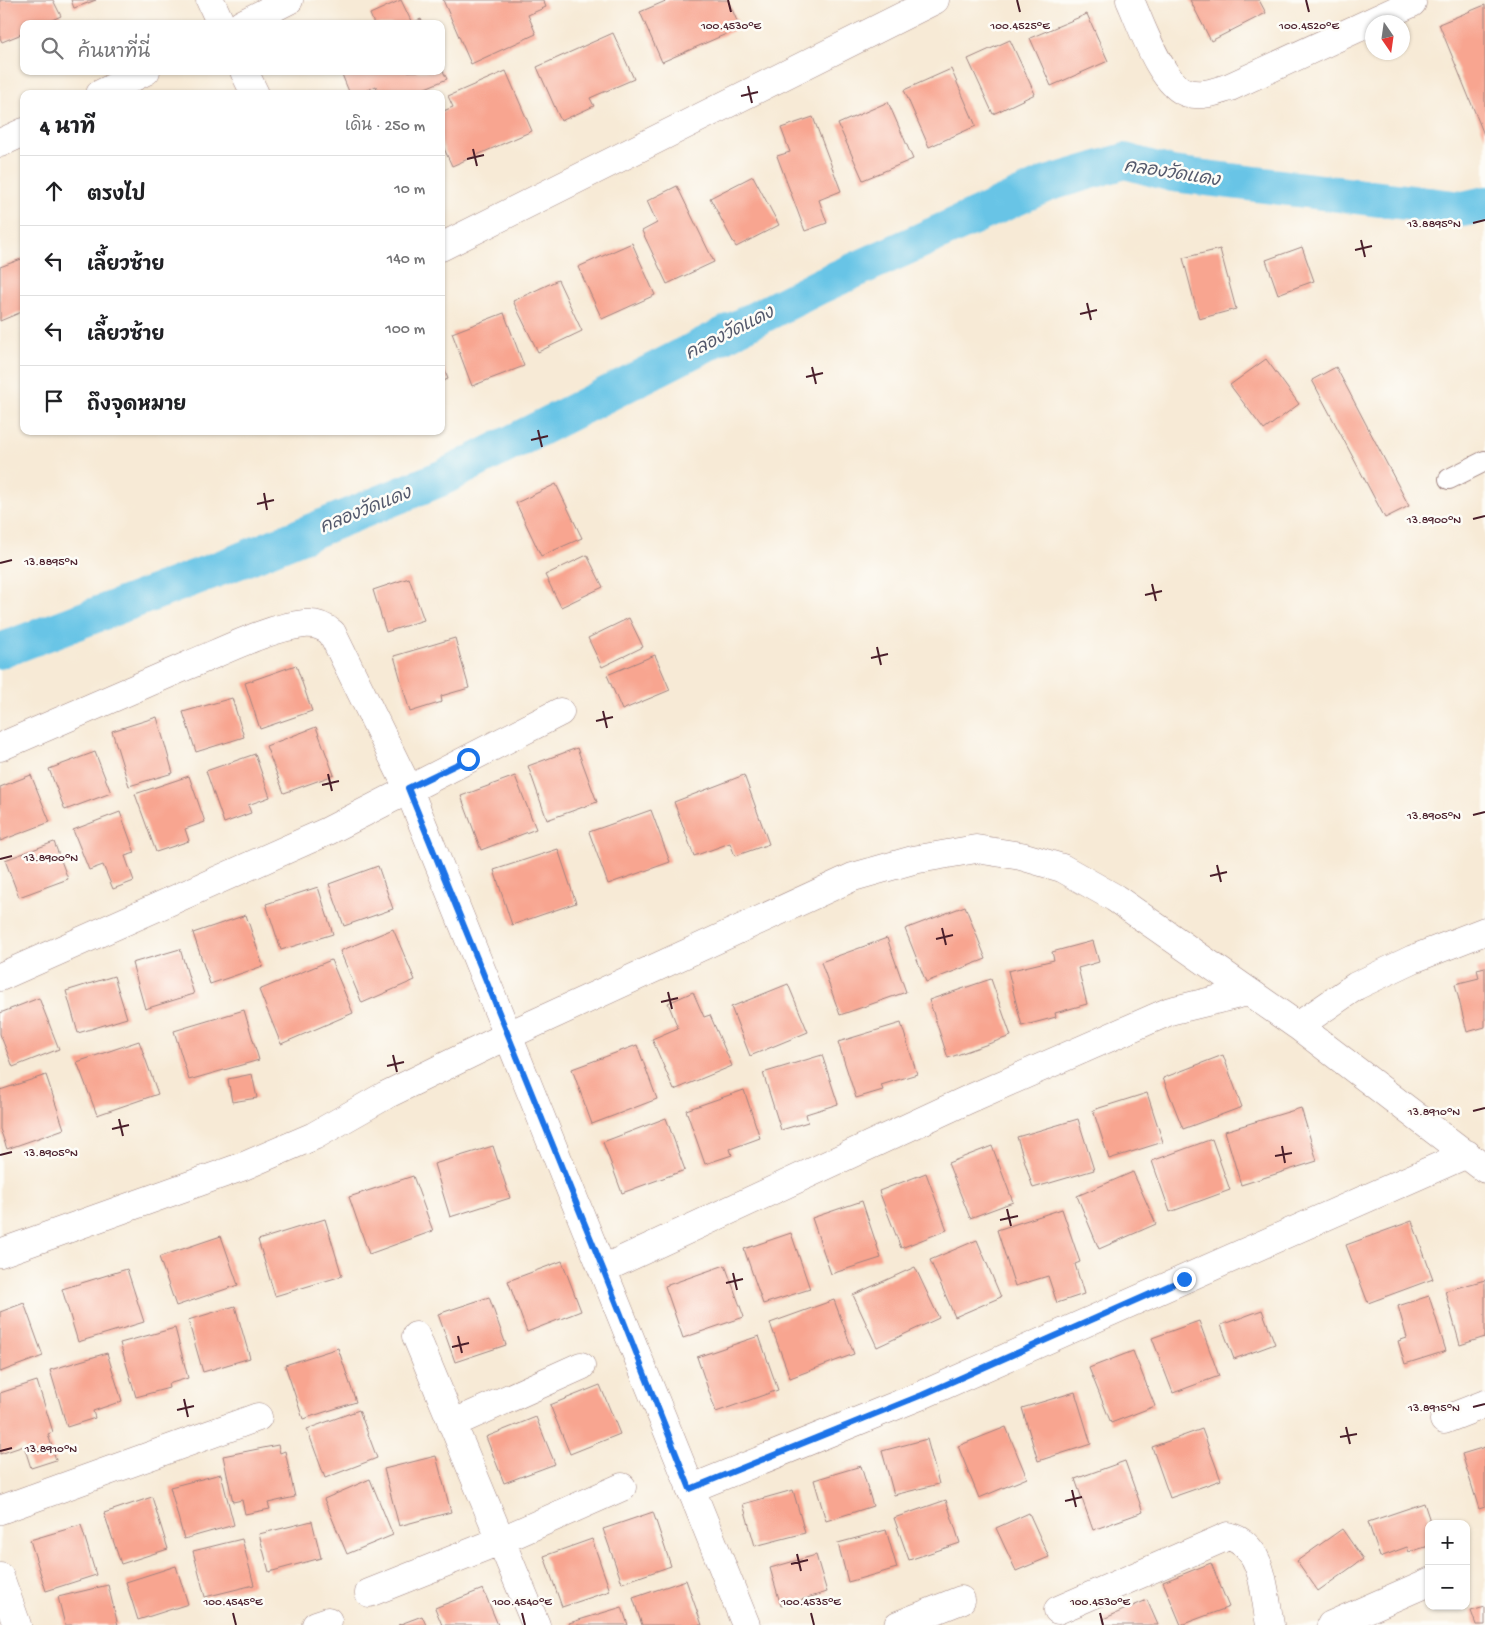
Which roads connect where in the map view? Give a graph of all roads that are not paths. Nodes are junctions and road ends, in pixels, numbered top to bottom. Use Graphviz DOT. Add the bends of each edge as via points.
graph roads {
  1 [pos="210,0"];
  2 [pos="289,0"];
  3 [pos="934,0"];
  4 [pos="1130,0"];
  5 [pos="1412,3"];
  6 [pos="219,20"];
  7 [pos="250,20"];
  8 [pos="138,75"];
  9 [pos="246,75"];
  10 [pos="108,90"];
  11 [pos="253,90"];
  12 [pos="20,134"];
  13 [pos="0,143"];
  14 [pos="445,245"];
  15 [pos="1485,461"];
  16 [pos="1449,480"];
  17 [pos="560,712"];
  18 [pos="0,747"];
  19 [pos="408,788"];
  20 [pos="1485,931"];
  21 [pos="0,977"];
  22 [pos="1248,992"];
  23 [pos="1298,1026"];
  24 [pos="509,1035"];
  25 [pos="1476,1162"];
  26 [pos="0,1253"];
  27 [pos="603,1269"];
  28 [pos="416,1336"];
  29 [pos="581,1366"];
  30 [pos="1485,1404"];
  31 [pos="258,1417"];
  32 [pos="1444,1420"];
  33 [pos="452,1424"];
  34 [pos="622,1487"];
  35 [pos="690,1489"];
  36 [pos="0,1510"];
  37 [pos="502,1540"];
  38 [pos="0,1577"];
  39 [pos="1425,1584"];
  40 [pos="370,1593"];
  41 [pos="961,1600"];
  42 [pos="1058,1610"];
  43 [pos="17,1625"];
  44 [pos="536,1625"];
  45 [pos="746,1625"];
  46 [pos="898,1625"];
  47 [pos="1270,1625"];
  48 [pos="1331,1625"];
  1 -- 6 [label="street"];
  2 -- 7 [label="street"];
  3 -- 14 [label="street"];
  4 -- 5 [label="street" via="1167,78 1177,89 1205,94 1230,87"];
  8 -- 10 [label="street"];
  9 -- 11 [label="street"];
  12 -- 13 [label="street"];
  15 -- 16 [label="lane"];
  17 -- 19 [label="street"];
  18 -- 19 [label="street" via="219,652 285,628 316,625 332,633"];
  19 -- 21 [label="street" via="319,835"];
  19 -- 24 [label="street"];
  20 -- 23 [label="street" via="1356,986"];
  22 -- 23 [label="street"];
  22 -- 24 [label="street" via="1115,898 1062,868 1021,856 976,849 913,860 854,877"];
  22 -- 27 [label="street" via="1170,1011 967,1100"];
  23 -- 25 [label="street"];
  24 -- 26 [label="street" via="386,1095 314,1136 244,1166"];
  24 -- 27 [label="street"];
  25 -- 35 [label="street"];
  27 -- 35 [label="street"];
  28 -- 33 [label="street"];
  29 -- 33 [label="street"];
  30 -- 32 [label="street"];
  31 -- 36 [label="street"];
  33 -- 37 [label="street"];
  34 -- 37 [label="street"];
  35 -- 45 [label="street"];
  37 -- 40 [label="street"];
  37 -- 44 [label="street"];
  38 -- 43 [label="street"];
  39 -- 48 [label="street"];
  41 -- 46 [label="street"];
  42 -- 47 [label="street" via="1228,1536 1239,1539 1252,1550 1261,1574"];
}
